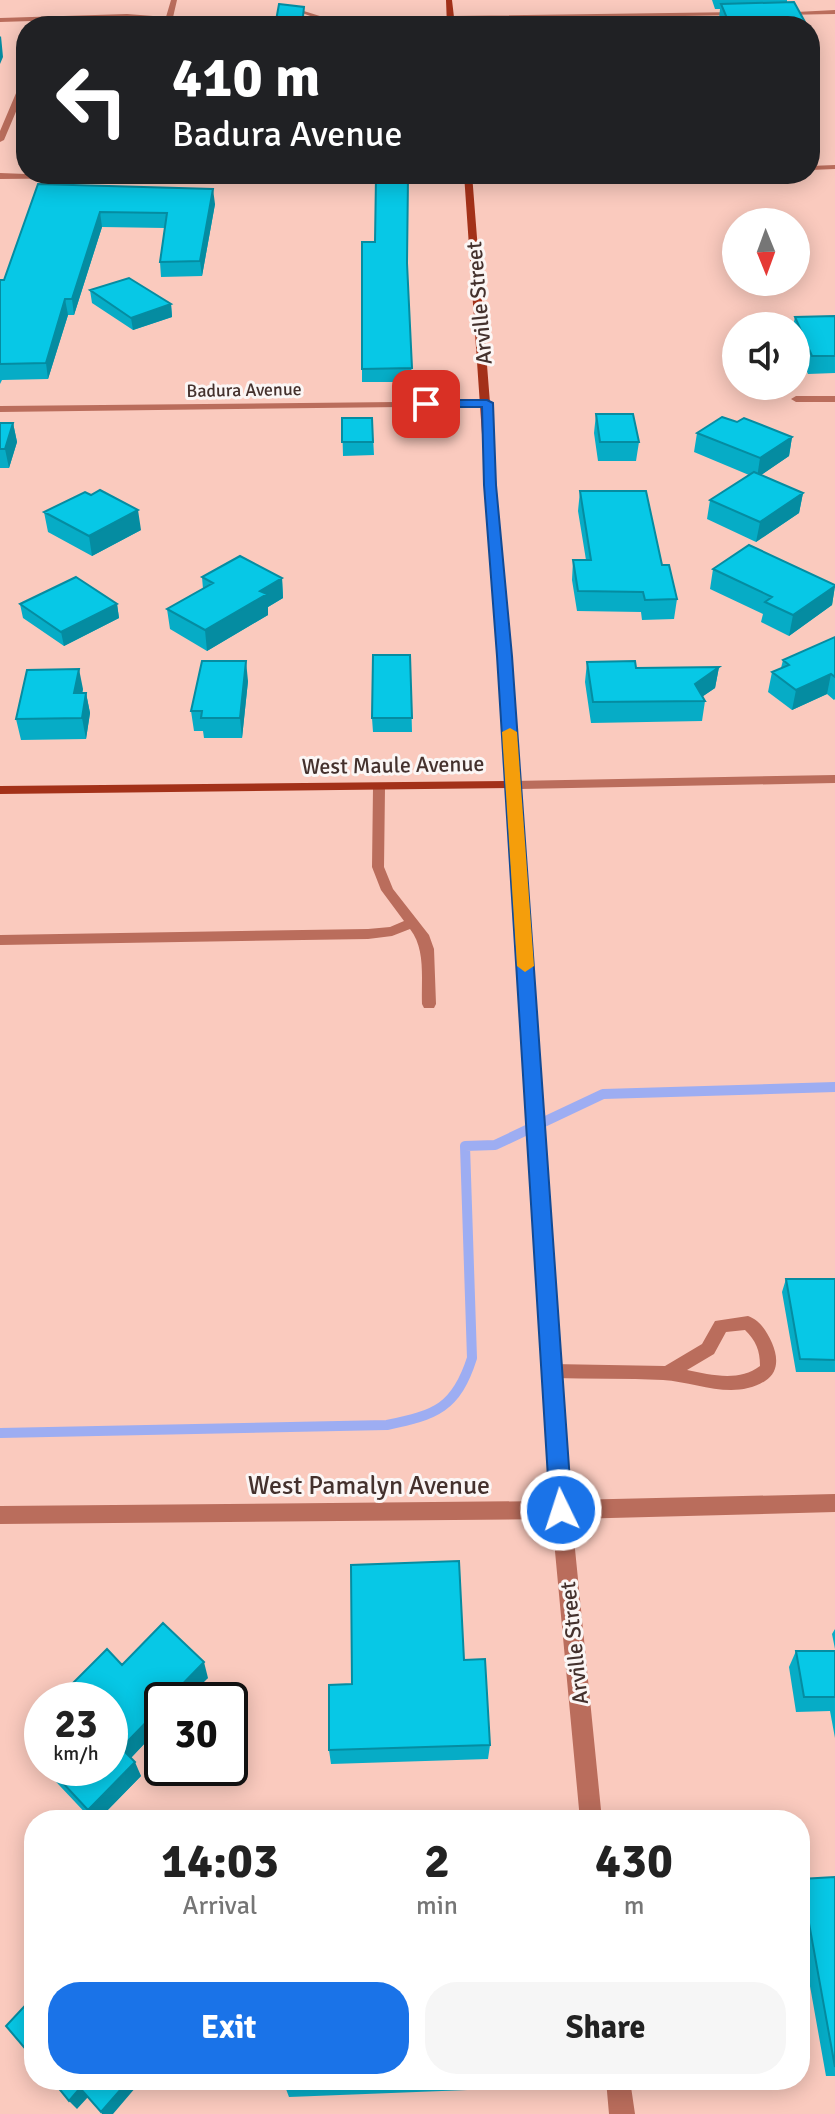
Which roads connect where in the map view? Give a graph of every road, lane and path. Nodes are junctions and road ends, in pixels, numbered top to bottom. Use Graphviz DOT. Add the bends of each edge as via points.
graph roads {
  1 [pos="293,8"];
  2 [pos="56,9"];
  3 [pos="835,12"];
  4 [pos="749,13"];
  5 [pos="764,13"];
  6 [pos="53,16"];
  7 [pos="316,16"];
  8 [pos="637,16"];
  9 [pos="16,102"];
  10 [pos="0,140"];
  11 [pos="469,184"];
  12 [pos="810,399"];
  13 [pos="835,399"];
  14 [pos="487,403"];
  15 [pos="0,409"];
  16 [pos="835,779"];
  17 [pos="513,785"];
  18 [pos="379,788"];
  19 [pos="0,790"];
  20 [pos="413,922"];
  21 [pos="0,940"];
  22 [pos="429,1004"];
  23 [pos="552,1371"];
  24 [pos="667,1373"];
  25 [pos="835,1503"];
  26 [pos="561,1510"];
  27 [pos="0,1515"];
  28 [pos="590,1810"];
  29 [pos="619,2090"];
  30 [pos="622,2114"];
  1 -- 7 [label="lane"];
  2 -- 6 [label="street"];
  3 -- 5 [label="street"];
  4 -- 8 [label="street"];
  9 -- 10 [label="street"];
  11 -- 14 [label="street, Arville Street"];
  12 -- 13 [label="street"];
  14 -- 15 [label="street, Badura Avenue"];
  14 -- 17 [label="street, Arville Street"];
  16 -- 17 [label="street, West Maule Avenue"];
  17 -- 18 [label="street, West Maule Avenue"];
  17 -- 23 [label="street, Arville Street"];
  18 -- 19 [label="street, West Maule Avenue"];
  18 -- 20 [label="lane" via="378,867 387,890"];
  20 -- 21 [label="lane" via="368,934"];
  20 -- 22 [label="lane" via="427,949"];
  23 -- 24 [label="lane"];
  23 -- 26 [label="street, Arville Street"];
  24 -- 24 [label="lane" via="708,1349 721,1326 748,1323 769,1350 768,1369 760,1378 734,1384"];
  25 -- 26 [label="street, West Pamalyn Avenue"];
  26 -- 27 [label="street, West Pamalyn Avenue"];
  26 -- 28 [label="street, Arville Street"];
  29 -- 30 [label="street"];
}
